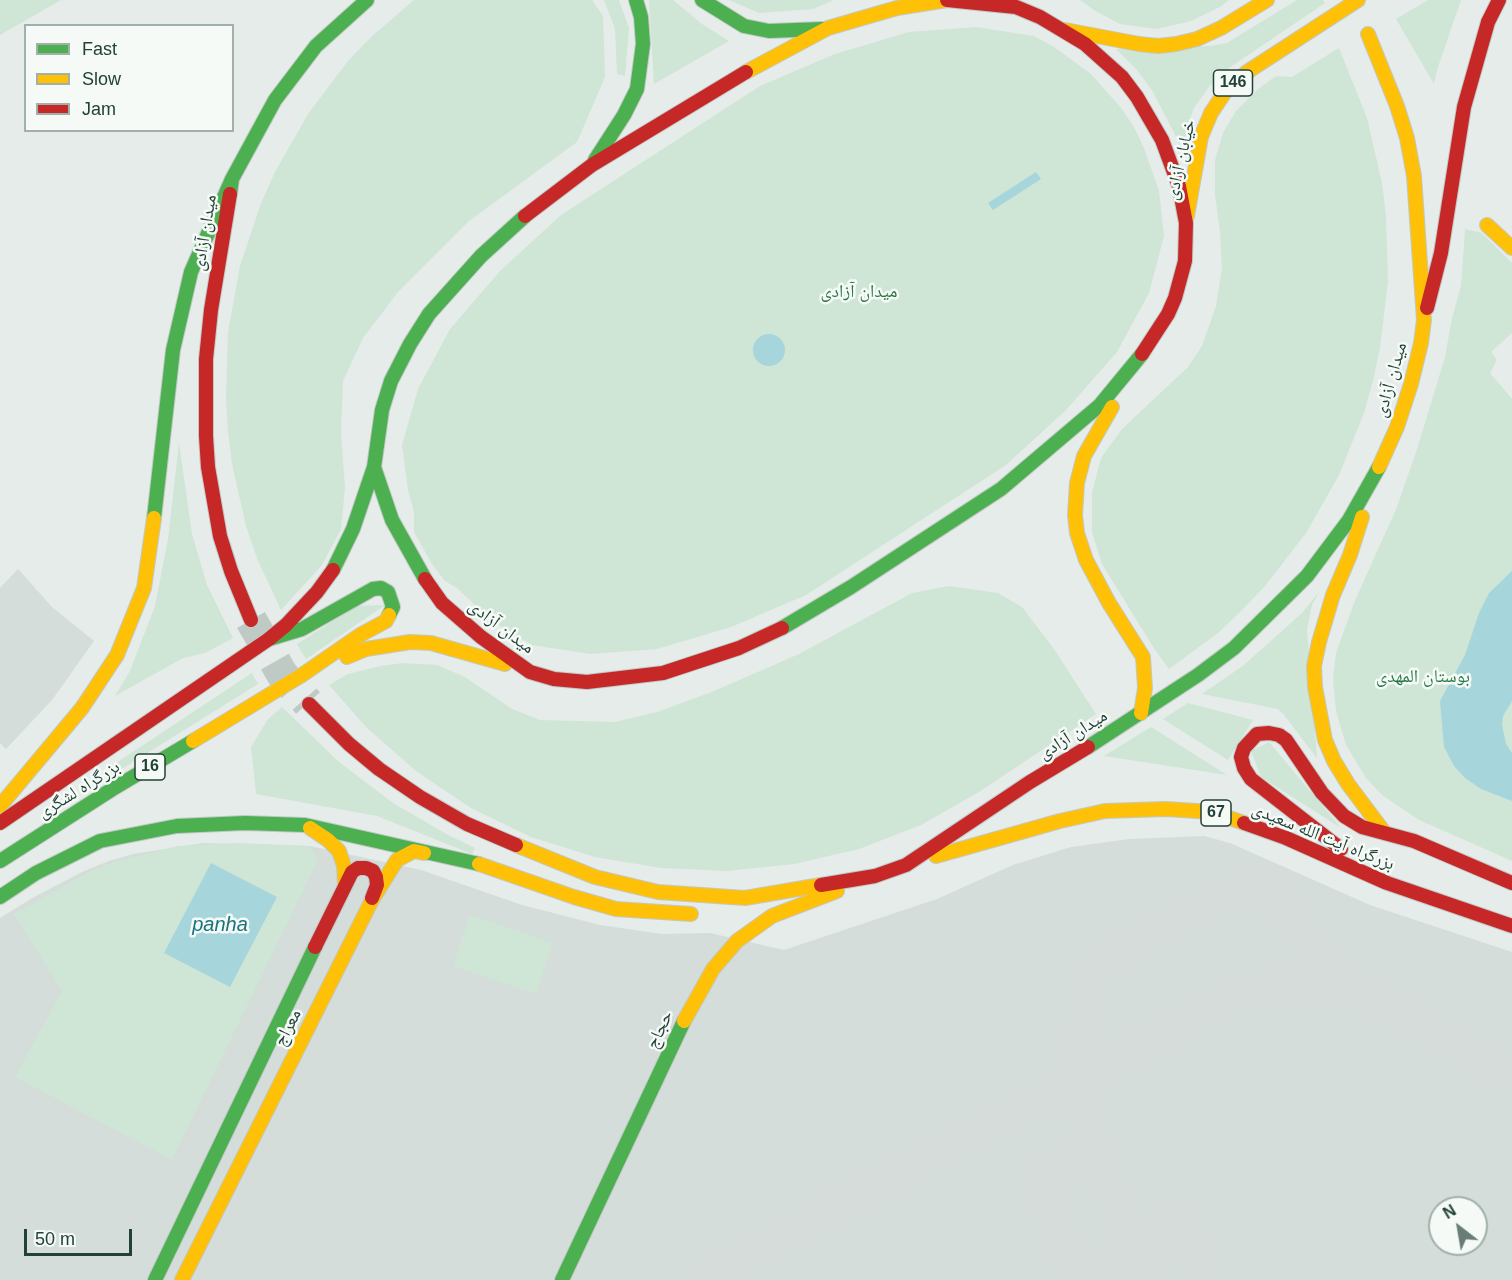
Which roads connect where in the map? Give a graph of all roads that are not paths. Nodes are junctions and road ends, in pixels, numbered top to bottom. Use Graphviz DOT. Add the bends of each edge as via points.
graph roads {
  1 [pos="367,0"];
  2 [pos="636,0"];
  3 [pos="702,0"];
  4 [pos="1268,0"];
  5 [pos="1358,0"];
  6 [pos="1499,2"];
  7 [pos="337,9"];
  8 [pos="828,28"];
  9 [pos="1064,30"];
  10 [pos="1368,34"];
  11 [pos="316,46"];
  12 [pos="592,165"];
  13 [pos="232,179"];
  14 [pos="1186,223"];
  15 [pos="1487,225"];
  16 [pos="1512,248"];
  17 [pos="1424,320"];
  18 [pos="1136,364"];
  19 [pos="374,467"];
  20 [pos="1372,482"];
  21 [pos="251,620"];
  22 [pos="269,639"];
  23 [pos="530,672"];
  24 [pos="302,675"];
  25 [pos="309,704"];
  26 [pos="1141,713"];
  27 [pos="0,806"];
  28 [pos="0,823"];
  29 [pos="305,825"];
  30 [pos="1384,832"];
  31 [pos="468,860"];
  32 [pos="0,861"];
  33 [pos="906,865"];
  34 [pos="875,876"];
  35 [pos="1387,883"];
  36 [pos="1512,883"];
  37 [pos="345,886"];
  38 [pos="0,897"];
  39 [pos="745,898"];
  40 [pos="372,900"];
  41 [pos="1512,926"];
  42 [pos="155,1280"];
  43 [pos="182,1280"];
  44 [pos="562,1280"];
  1 -- 11 [label="main road, میدان آزادی"];
  2 -- 12 [label="main road" via="644,44 637,89"];
  3 -- 8 [label="main road" via="744,26 769,31"];
  4 -- 9 [label="main road" via="1213,32 1176,44 1138,44"];
  5 -- 14 [label="main road, خیابان آزادی / 146" via="1256,66 1225,92 1201,137"];
  6 -- 17 [label="main road" via="1476,59 1464,107 1441,253"];
  7 -- 11 [label="main road"];
  8 -- 9 [label="main road, میدان آزادی" via="897,8 947,0 1016,7"];
  8 -- 12 [label="main road, میدان آزادی"];
  9 -- 14 [label="main road, میدان آزادی" via="1122,77 1150,117 1179,186"];
  10 -- 17 [label="main road, میدان آزادی" via="1407,138 1414,176"];
  11 -- 13 [label="main road, میدان آزادی" via="275,100"];
  12 -- 19 [label="main road, میدان آزادی" via="515,225 456,282 429,315 391,381 382,410"];
  13 -- 21 [label="main road, میدان آزادی" via="206,359 208,467 220,536"];
  13 -- 27 [label="main road" via="191,272 173,350 150,555 134,616 99,684"];
  14 -- 18 [label="main road, میدان آزادی" via="1185,261 1175,298"];
  15 -- 16 [label="main road"];
  17 -- 20 [label="main road, میدان آزادی" via="1397,427"];
  18 -- 23 [label="main road, میدان آزادی" via="1100,405 1001,489 781,629 739,648 663,673 587,682"];
  18 -- 26 [label="main road" via="1084,456 1075,515 1086,560 1143,657 1145,688"];
  19 -- 22 [label="main road, 16" via="335,567 298,613"];
  19 -- 23 [label="main road, میدان آزادی" via="392,520 431,589 468,627"];
  20 -- 26 [label="main road, میدان آزادی" via="1329,549 1268,616 1234,648"];
  20 -- 30 [label="main road, بزرگراه آیت الله سعیدی" via="1350,555 1333,595 1314,666 1325,740 1347,784"];
  22 -- 24 [label="main road" via="302,629 373,589 388,592 393,607 386,621"];
  22 -- 28 [label="main road, بزرگراه لشگری / 16"];
  23 -- 24 [label="main road, 16" via="430,643 410,642 366,649"];
  24 -- 32 [label="main road, بزرگراه لشگری / 16"];
  25 -- 39 [label="main road, میدان آزادی" via="379,769 420,797 485,832 604,879 658,892"];
  26 -- 33 [label="main road, میدان آزادی"];
  29 -- 31 [label="main road"];
  29 -- 37 [label="main road" via="339,851"];
  29 -- 38 [label="main road" via="211,823 100,841 36,873"];
  30 -- 35 [label="main road" via="1362,827 1344,816 1279,735 1257,734 1244,748 1244,768 1261,789"];
  30 -- 36 [label="main road, بزرگراه آیت الله سعیدی"];
  31 -- 39 [label="main road" via="616,909 687,915"];
  31 -- 40 [label="main road, معراج" via="414,851 406,854 397,860"];
  33 -- 34 [label="main road, میدان آزادی"];
  33 -- 35 [label="main road, بزرگراه آیت الله سعیدی / 67" via="1105,811 1166,809 1212,812 1286,838"];
  34 -- 39 [label="main road, میدان آزادی"];
  34 -- 44 [label="main road, حجاج" via="772,916 737,941 713,969 688,1012"];
  35 -- 41 [label="main road, بزرگراه آیت الله سعیدی / 67"];
  37 -- 40 [label="main road" via="358,868 373,871 376,885"];
  37 -- 42 [label="main road, معراج"];
  40 -- 43 [label="main road, معراج"];
}
